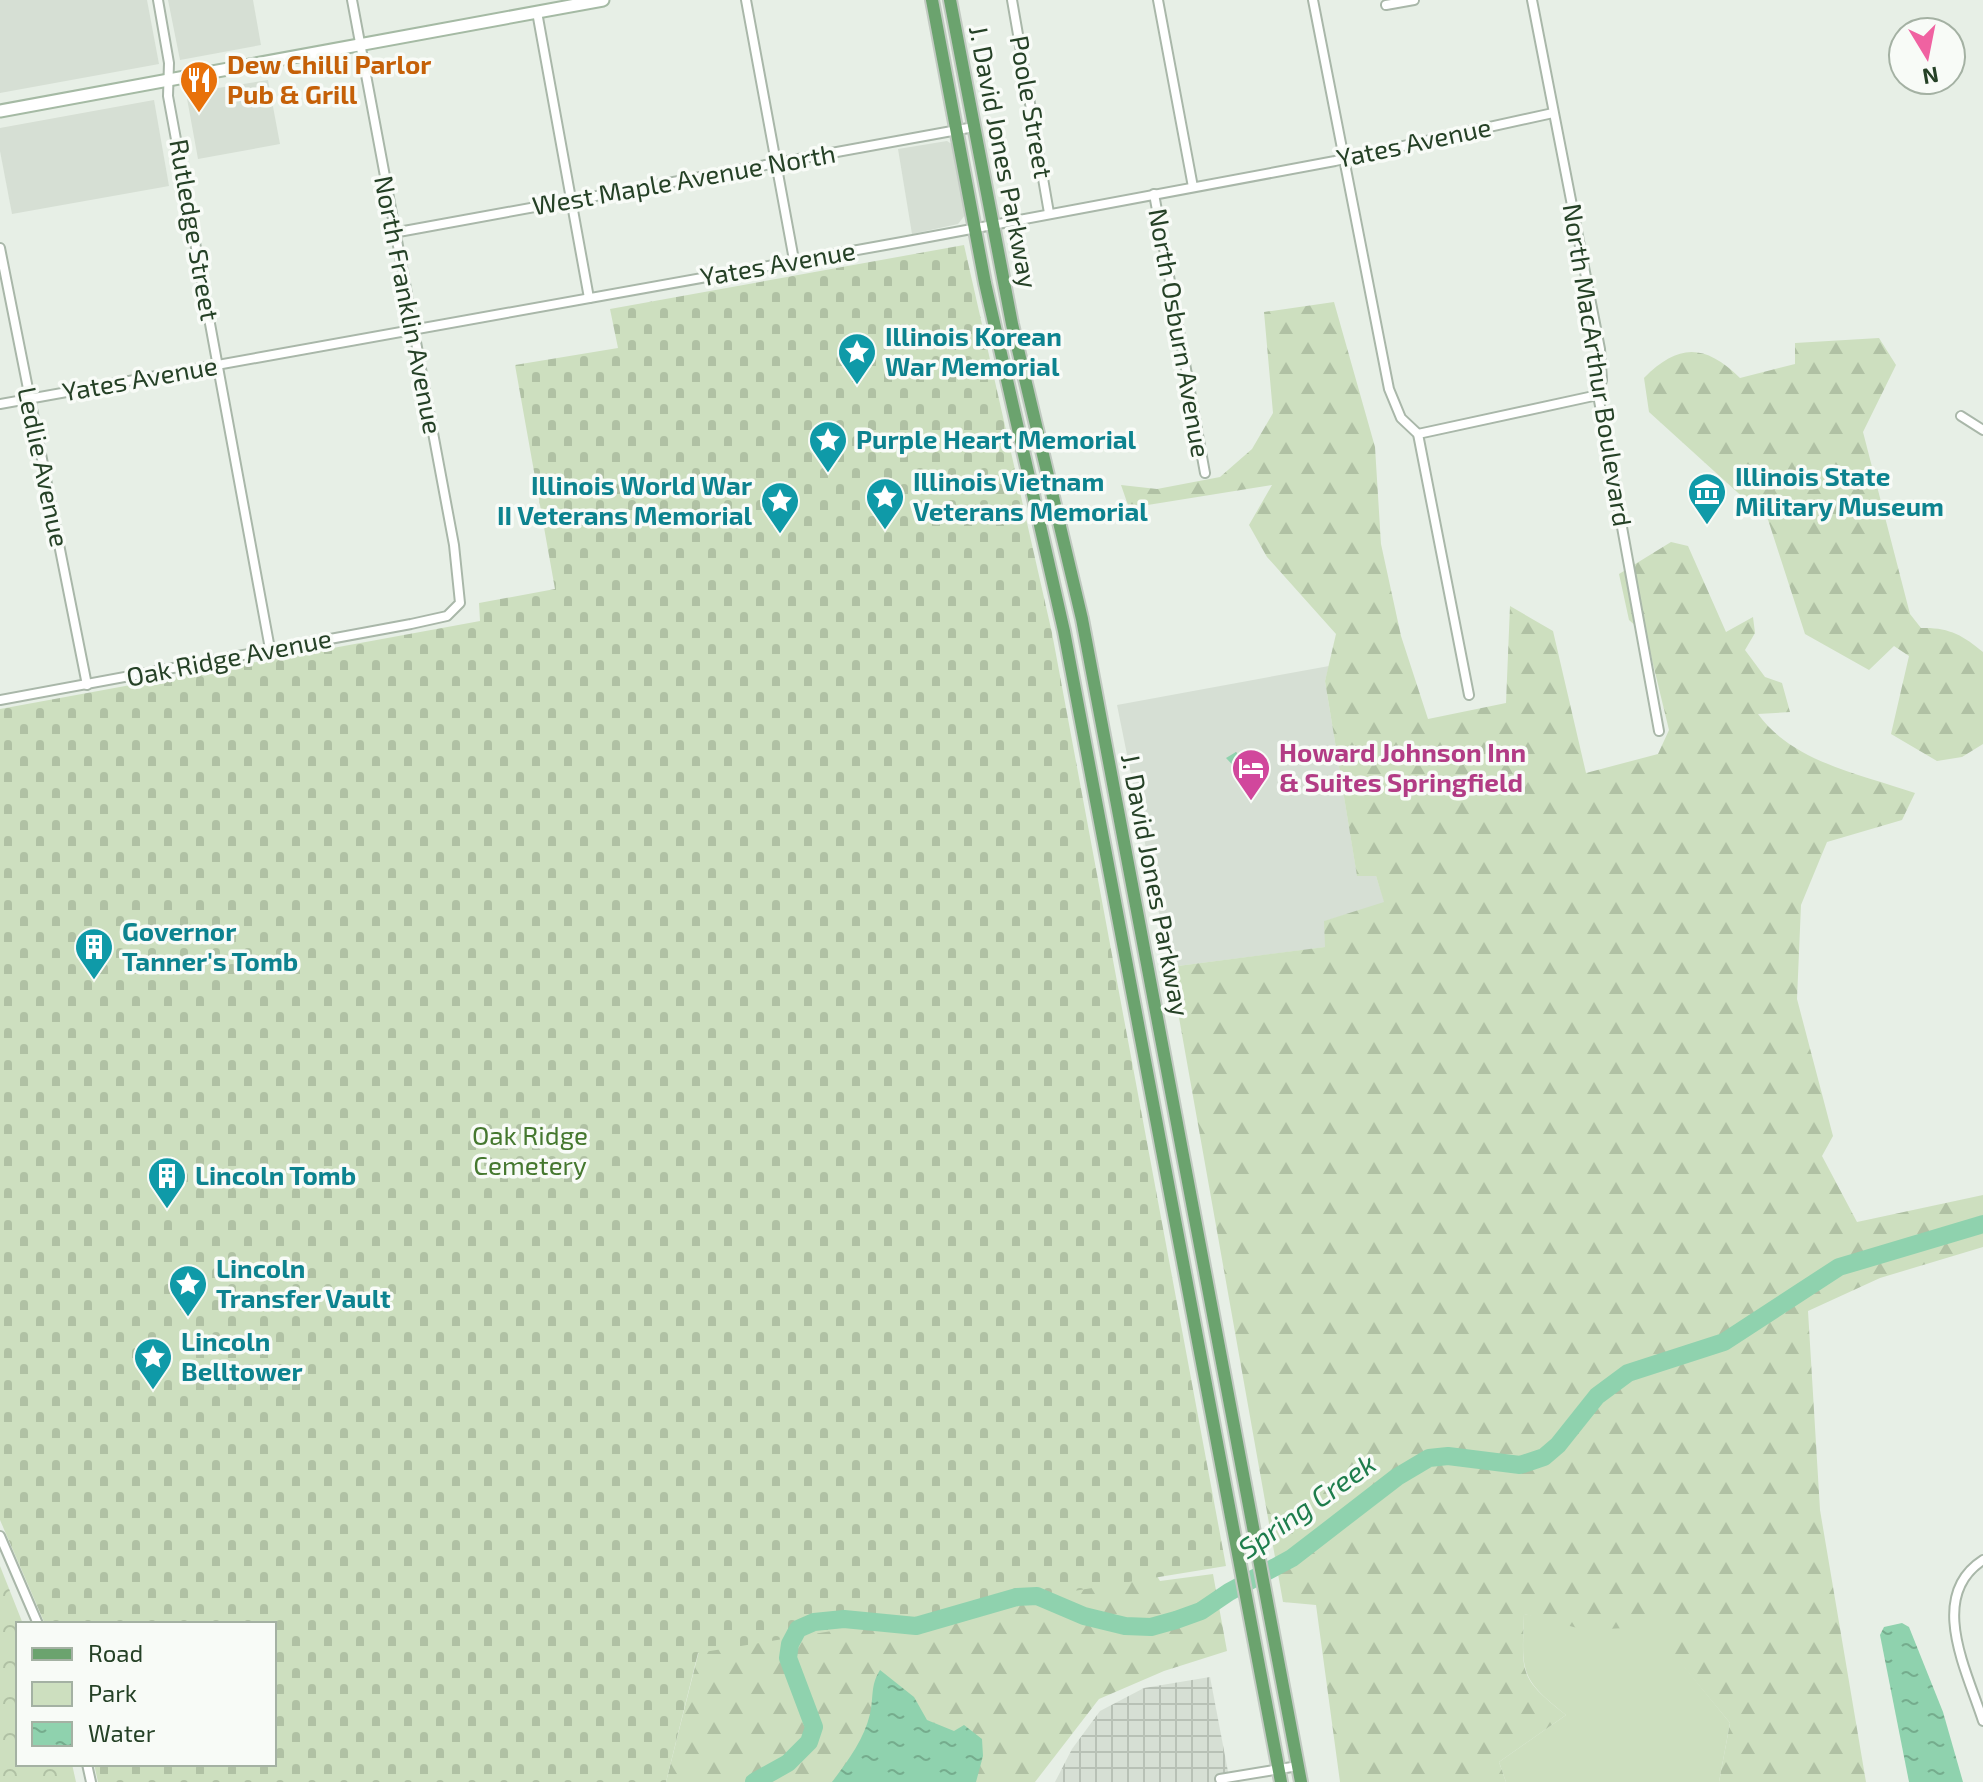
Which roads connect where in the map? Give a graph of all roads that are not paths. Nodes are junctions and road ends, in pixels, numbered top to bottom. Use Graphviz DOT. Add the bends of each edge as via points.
graph roads {
  1 [pos="158,0"];
  2 [pos="352,0"];
  3 [pos="603,0"];
  4 [pos="746,0"];
  5 [pos="932,0"];
  6 [pos="950,0"];
  7 [pos="1012,0"];
  8 [pos="1158,0"];
  9 [pos="1313,0"];
  10 [pos="1414,0"];
  11 [pos="1532,0"];
  12 [pos="549,5"];
  13 [pos="1386,5"];
  14 [pos="537,12"];
  15 [pos="360,45"];
  16 [pos="170,79"];
  17 [pos="0,111"];
  18 [pos="1553,113"];
  19 [pos="974,127"];
  20 [pos="956,130"];
  21 [pos="1345,159"];
  22 [pos="776,163"];
  23 [pos="1193,187"];
  24 [pos="1154,194"];
  25 [pos="571,201"];
  26 [pos="1049,213"];
  27 [pos="992,224"];
  28 [pos="975,228"];
  29 [pos="393,233"];
  30 [pos="0,248"];
  31 [pos="794,260"];
  32 [pos="589,298"];
  33 [pos="412,329"];
  34 [pos="219,364"];
  35 [pos="1598,395"];
  36 [pos="28,398"];
  37 [pos="0,404"];
  38 [pos="1961,416"];
  39 [pos="1983,430"];
  40 [pos="1418,434"];
  41 [pos="1205,473"];
  42 [pos="456,609"];
  43 [pos="270,649"];
  44 [pos="87,685"];
  45 [pos="1469,695"];
  46 [pos="0,700"];
  47 [pos="1659,731"];
  48 [pos="0,1536"];
  49 [pos="1983,1560"];
  50 [pos="37,1622"];
  51 [pos="1983,1721"];
  52 [pos="1298,1766"];
  53 [pos="1280,1775"];
  54 [pos="1220,1779"];
  55 [pos="1301,1782"];
  1 -- 16 [label="street, Rutledge Street"];
  2 -- 15 [label="street, North Franklin Avenue"];
  3 -- 12 [label="main road"];
  4 -- 22 [label="street"];
  5 -- 20 [label="main road, J. David Jones Parkway"];
  6 -- 19 [label="main road, J. David Jones Parkway"];
  7 -- 26 [label="street, Poole Street"];
  8 -- 23 [label="street, North Osburn Avenue"];
  9 -- 21 [label="street"];
  10 -- 13 [label="street"];
  11 -- 18 [label="street, North MacArthur Boulevard"];
  12 -- 14 [label="main road"];
  14 -- 15 [label="main road"];
  14 -- 25 [label="street"];
  15 -- 16 [label="main road"];
  15 -- 29 [label="street, North Franklin Avenue"];
  16 -- 17 [label="main road"];
  16 -- 34 [label="street, Rutledge Street" via="168,96"];
  18 -- 21 [label="street, Yates Avenue"];
  18 -- 35 [label="street, North MacArthur Boulevard" via="1600,349"];
  19 -- 20 [label="street, West Maple Avenue North"];
  19 -- 27 [label="main road, J. David Jones Parkway"];
  20 -- 22 [label="street, West Maple Avenue North"];
  20 -- 28 [label="main road, J. David Jones Parkway"];
  21 -- 23 [label="street, Yates Avenue"];
  21 -- 40 [label="street" via="1389,389 1401,418"];
  22 -- 25 [label="street, West Maple Avenue North"];
  22 -- 31 [label="street"];
  23 -- 24 [label="street, Yates Avenue"];
  24 -- 26 [label="street, Yates Avenue"];
  24 -- 41 [label="street, North Osburn Avenue"];
  25 -- 29 [label="street, West Maple Avenue North"];
  25 -- 32 [label="street"];
  26 -- 27 [label="street, Yates Avenue"];
  27 -- 28 [label="street, Yates Avenue"];
  27 -- 52 [label="main road, J. David Jones Parkway" via="1082,619"];
  28 -- 31 [label="street, Yates Avenue"];
  28 -- 53 [label="main road, J. David Jones Parkway" via="1062,619"];
  29 -- 33 [label="street, North Franklin Avenue"];
  30 -- 36 [label="street, Ledlie Avenue"];
  31 -- 32 [label="street, Yates Avenue"];
  32 -- 33 [label="street, Yates Avenue"];
  33 -- 34 [label="street, Yates Avenue"];
  33 -- 42 [label="street, North Franklin Avenue" via="459,580"];
  34 -- 36 [label="street, Yates Avenue"];
  34 -- 43 [label="street, Rutledge Street"];
  35 -- 40 [label="street"];
  35 -- 47 [label="street, North MacArthur Boulevard"];
  36 -- 37 [label="street, Yates Avenue"];
  36 -- 44 [label="street, Ledlie Avenue"];
  38 -- 39 [label="street"];
  40 -- 45 [label="street"];
  42 -- 43 [label="street, Oak Ridge Avenue" via="411,624"];
  43 -- 44 [label="street, Oak Ridge Avenue"];
  44 -- 46 [label="street, Oak Ridge Avenue"];
  48 -- 50 [label="street"];
  49 -- 51 [label="street" via="1968,1570 1952,1602"];
  52 -- 53 [label="street"];
  52 -- 55 [label="main road, J. David Jones Parkway"];
  53 -- 54 [label="street"];
}
